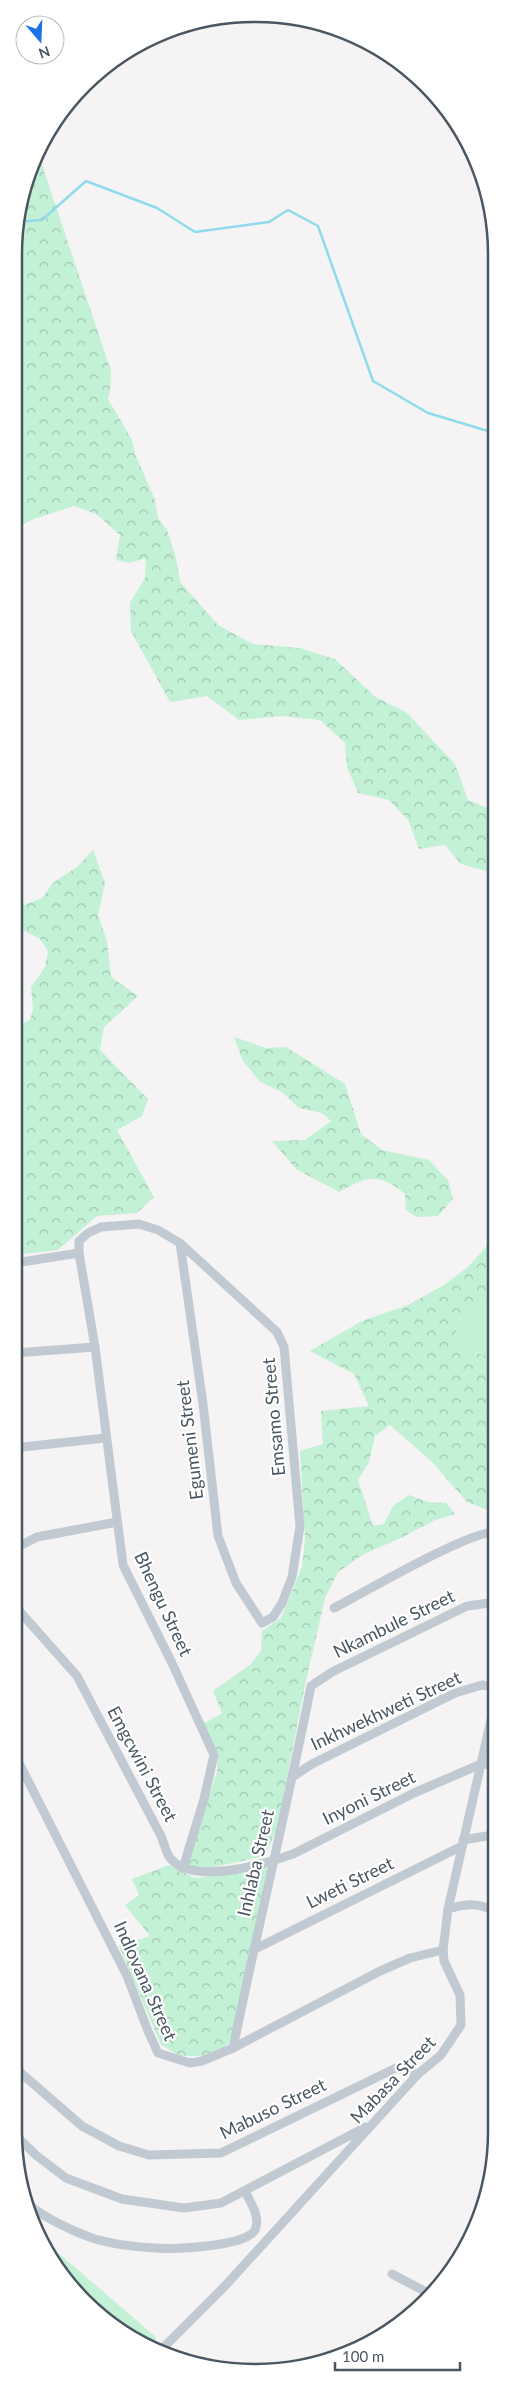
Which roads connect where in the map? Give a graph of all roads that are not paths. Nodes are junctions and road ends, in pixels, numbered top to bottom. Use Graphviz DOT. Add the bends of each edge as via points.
graph roads {
  1 [pos="180,1243"];
  2 [pos="79,1254"];
  3 [pos="22,1262"];
  4 [pos="95,1348"];
  5 [pos="22,1353"];
  6 [pos="106,1438"];
  7 [pos="22,1447"];
  8 [pos="117,1522"];
  9 [pos="488,1532"];
  10 [pos="22,1545"];
  11 [pos="488,1603"];
  12 [pos="334,1608"];
  13 [pos="22,1614"];
  14 [pos="262,1623"];
  15 [pos="311,1686"];
  16 [pos="488,1686"];
  17 [pos="488,1733"];
  18 [pos="481,1764"];
  19 [pos="488,1765"];
  20 [pos="22,1769"];
  21 [pos="294,1776"];
  22 [pos="488,1836"];
  23 [pos="462,1843"];
  24 [pos="272,1862"];
  25 [pos="183,1868"];
  26 [pos="488,1907"];
  27 [pos="448,1909"];
  28 [pos="253,1950"];
  29 [pos="443,1950"];
  30 [pos="233,2048"];
  31 [pos="22,2074"];
  32 [pos="418,2074"];
  33 [pos="372,2124"];
  34 [pos="23,2142"];
  35 [pos="245,2191"];
  36 [pos="37,2212"];
  37 [pos="392,2274"];
  38 [pos="424,2291"];
  39 [pos="165,2346"];
  1 -- 2 [label="street, Emsamo Street" via="158,1230 139,1224 101,1227 79,1241"];
  1 -- 14 [label="street, Egumeni Street" via="218,1536 236,1582"];
  1 -- 14 [label="street, Emsamo Street" via="277,1332 284,1348 300,1526 292,1577 282,1603 274,1617"];
  2 -- 3 [label="street"];
  2 -- 4 [label="street, Bhengu Street"];
  4 -- 5 [label="street"];
  4 -- 6 [label="street, Bhengu Street"];
  6 -- 7 [label="street"];
  6 -- 8 [label="street, Bhengu Street"];
  8 -- 10 [label="street" via="37,1537"];
  8 -- 25 [label="street, Bhengu Street" via="123,1565 214,1755"];
  9 -- 12 [label="street"];
  11 -- 15 [label="street, Nkambule Street" via="467,1606 332,1672"];
  13 -- 25 [label="street, Emgcwini Street" via="77,1676 170,1858"];
  15 -- 21 [label="street, Inhlaba Street"];
  16 -- 21 [label="street, Inkhwekhweti Street" via="455,1693"];
  17 -- 18 [label="street, Mabasa Street"];
  18 -- 19 [label="street"];
  18 -- 23 [label="street, Mabasa Street"];
  18 -- 24 [label="street, Inyoni Street"];
  20 -- 30 [label="street, Indlovana Street" via="127,1976 158,2053 190,2063"];
  21 -- 24 [label="street, Inhlaba Street"];
  22 -- 23 [label="street, Lweti Street"];
  23 -- 27 [label="street, Mabasa Street"];
  23 -- 28 [label="street, Lweti Street"];
  24 -- 25 [label="street" via="210,1873"];
  24 -- 28 [label="street, Inhlaba Street"];
  26 -- 27 [label="street" via="468,1904"];
  27 -- 29 [label="street, Mabasa Street"];
  28 -- 30 [label="street, Inhlaba Street"];
  29 -- 30 [label="street, Indlovana Street" via="410,1958 380,1971"];
  29 -- 32 [label="street, Mabasa Street" via="444,1961 460,1995 462,2025 441,2056"];
  31 -- 32 [label="street, Mabuso Street" via="82,2126 119,2146 149,2155 220,2153 396,2068"];
  32 -- 33 [label="street, Mabasa Street"];
  33 -- 35 [label="street"];
  33 -- 39 [label="street, Mabasa Street" via="224,2287"];
  34 -- 35 [label="street" via="66,2178 122,2199 184,2208 221,2203"];
  35 -- 36 [label="street" via="255,2212 255,2232 225,2244 158,2249 92,2238"];
  37 -- 38 [label="street"];
}
